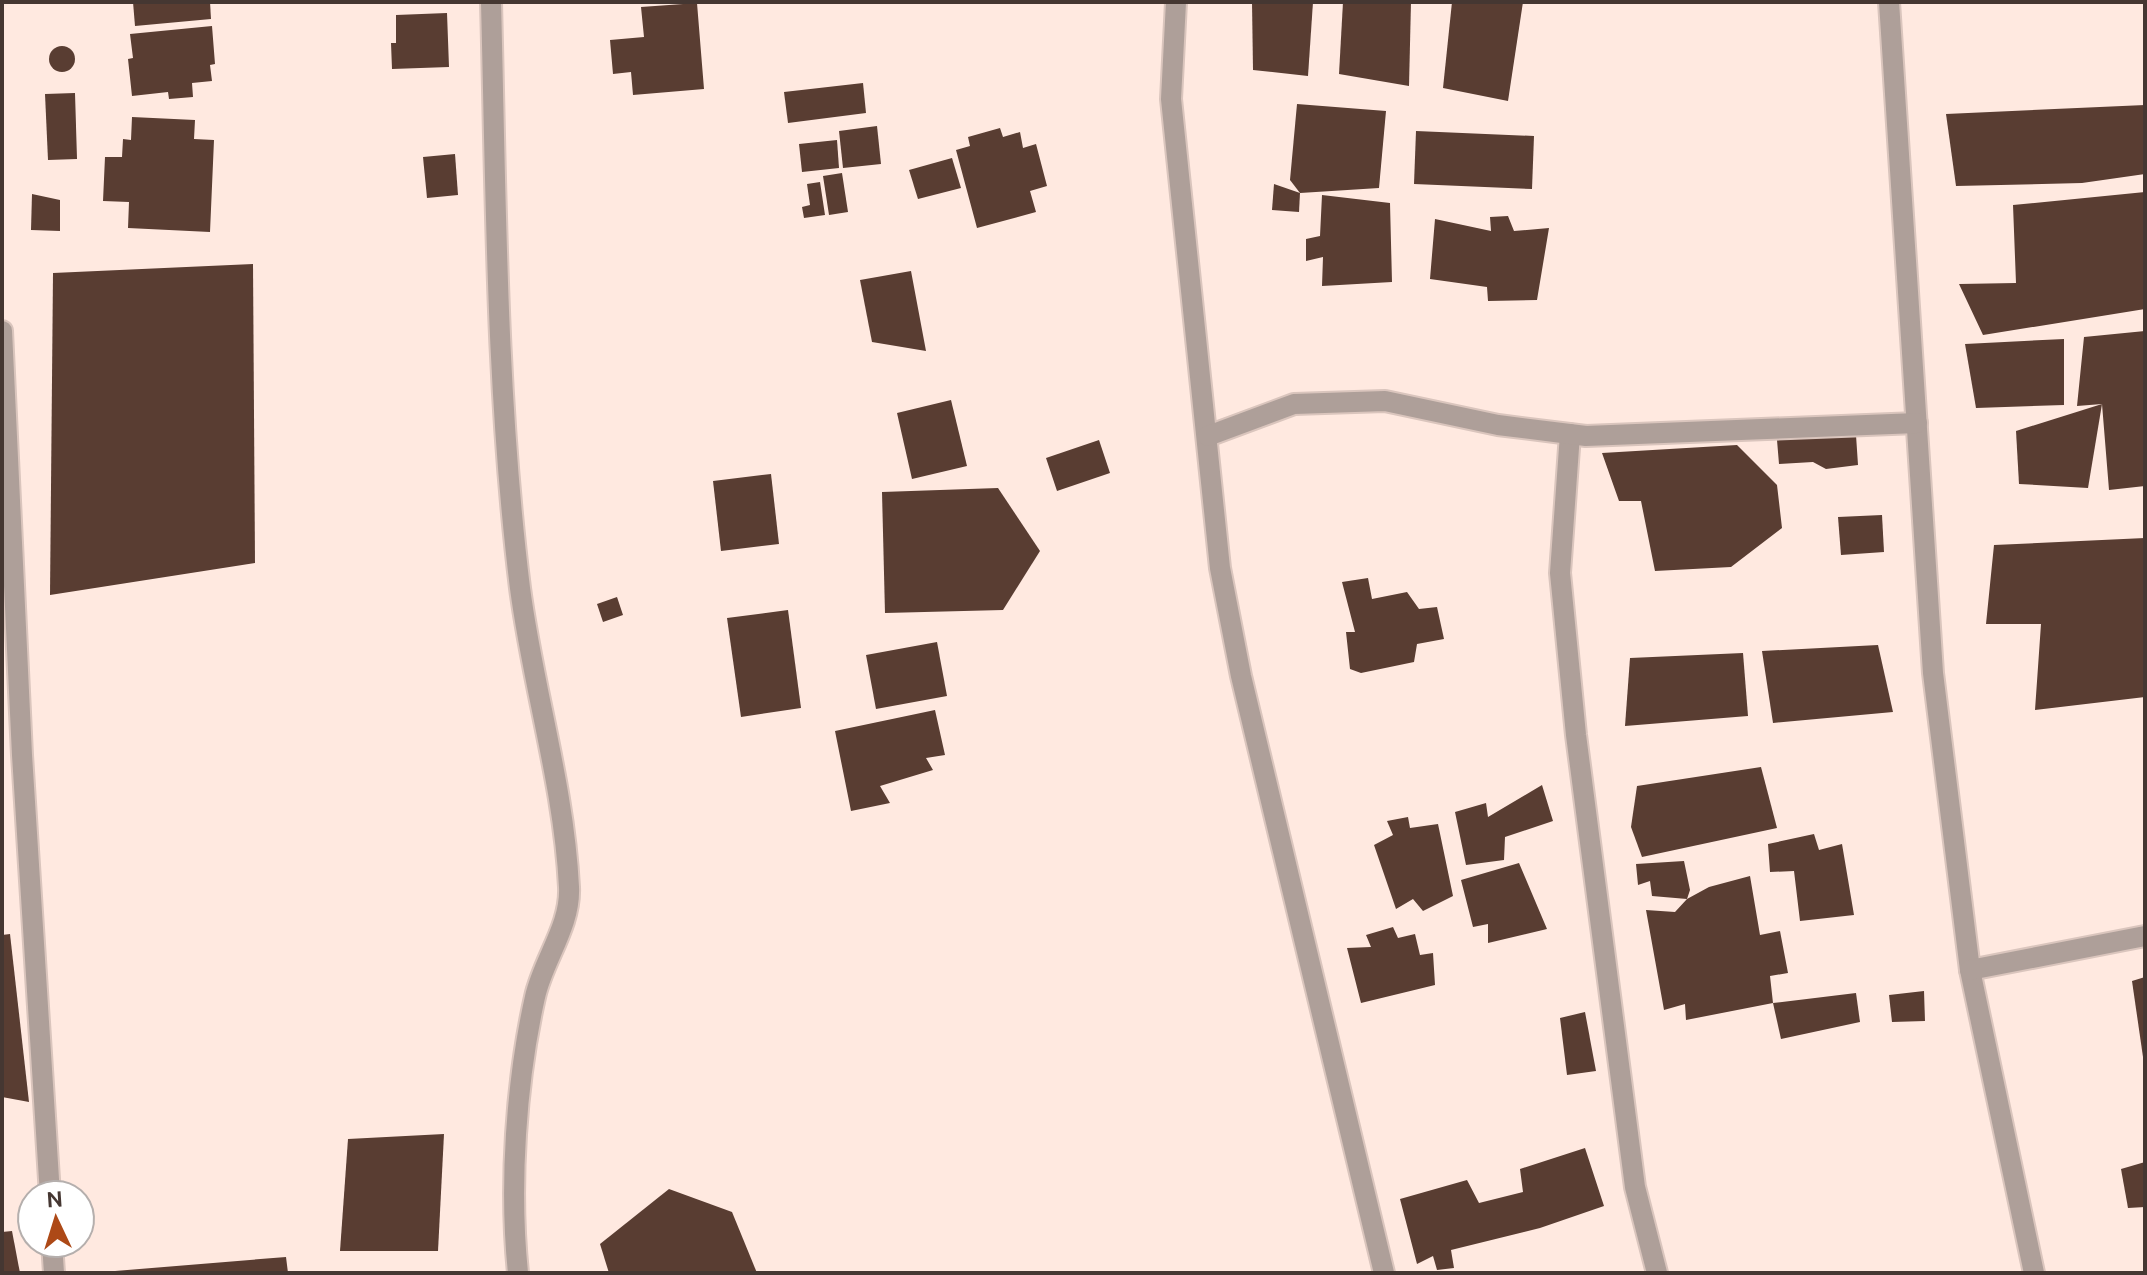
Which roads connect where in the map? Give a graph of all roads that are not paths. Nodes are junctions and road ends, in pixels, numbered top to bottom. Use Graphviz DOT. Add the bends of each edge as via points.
graph roads {
  1 [pos="491,2"];
  2 [pos="1176,2"];
  3 [pos="1889,2"];
  4 [pos="2,331"];
  5 [pos="1917,423"];
  6 [pos="1570,434"];
  7 [pos="1208,436"];
  8 [pos="9,620"];
  9 [pos="2145,936"];
  10 [pos="1970,970"];
  11 [pos="49,1179"];
  12 [pos="518,1273"];
  13 [pos="1384,1273"];
  14 [pos="1657,1273"];
  15 [pos="2034,1273"];
  1 -- 12 [label="street" via="496,259 521,590 570,891 559,937 536,993 523,1059 514,1232"];
  2 -- 7 [label="street" via="1171,99"];
  3 -- 5 [label="street"];
  4 -- 8 [label="street"];
  5 -- 6 [label="street"];
  5 -- 10 [label="street" via="1933,673"];
  6 -- 7 [label="street" via="1385,401 1294,404"];
  6 -- 14 [label="street" via="1560,573 1574,720 1635,1187"];
  7 -- 13 [label="street" via="1220,568 1241,676"];
  8 -- 11 [label="street"];
  9 -- 10 [label="street"];
  10 -- 15 [label="street"];
}
